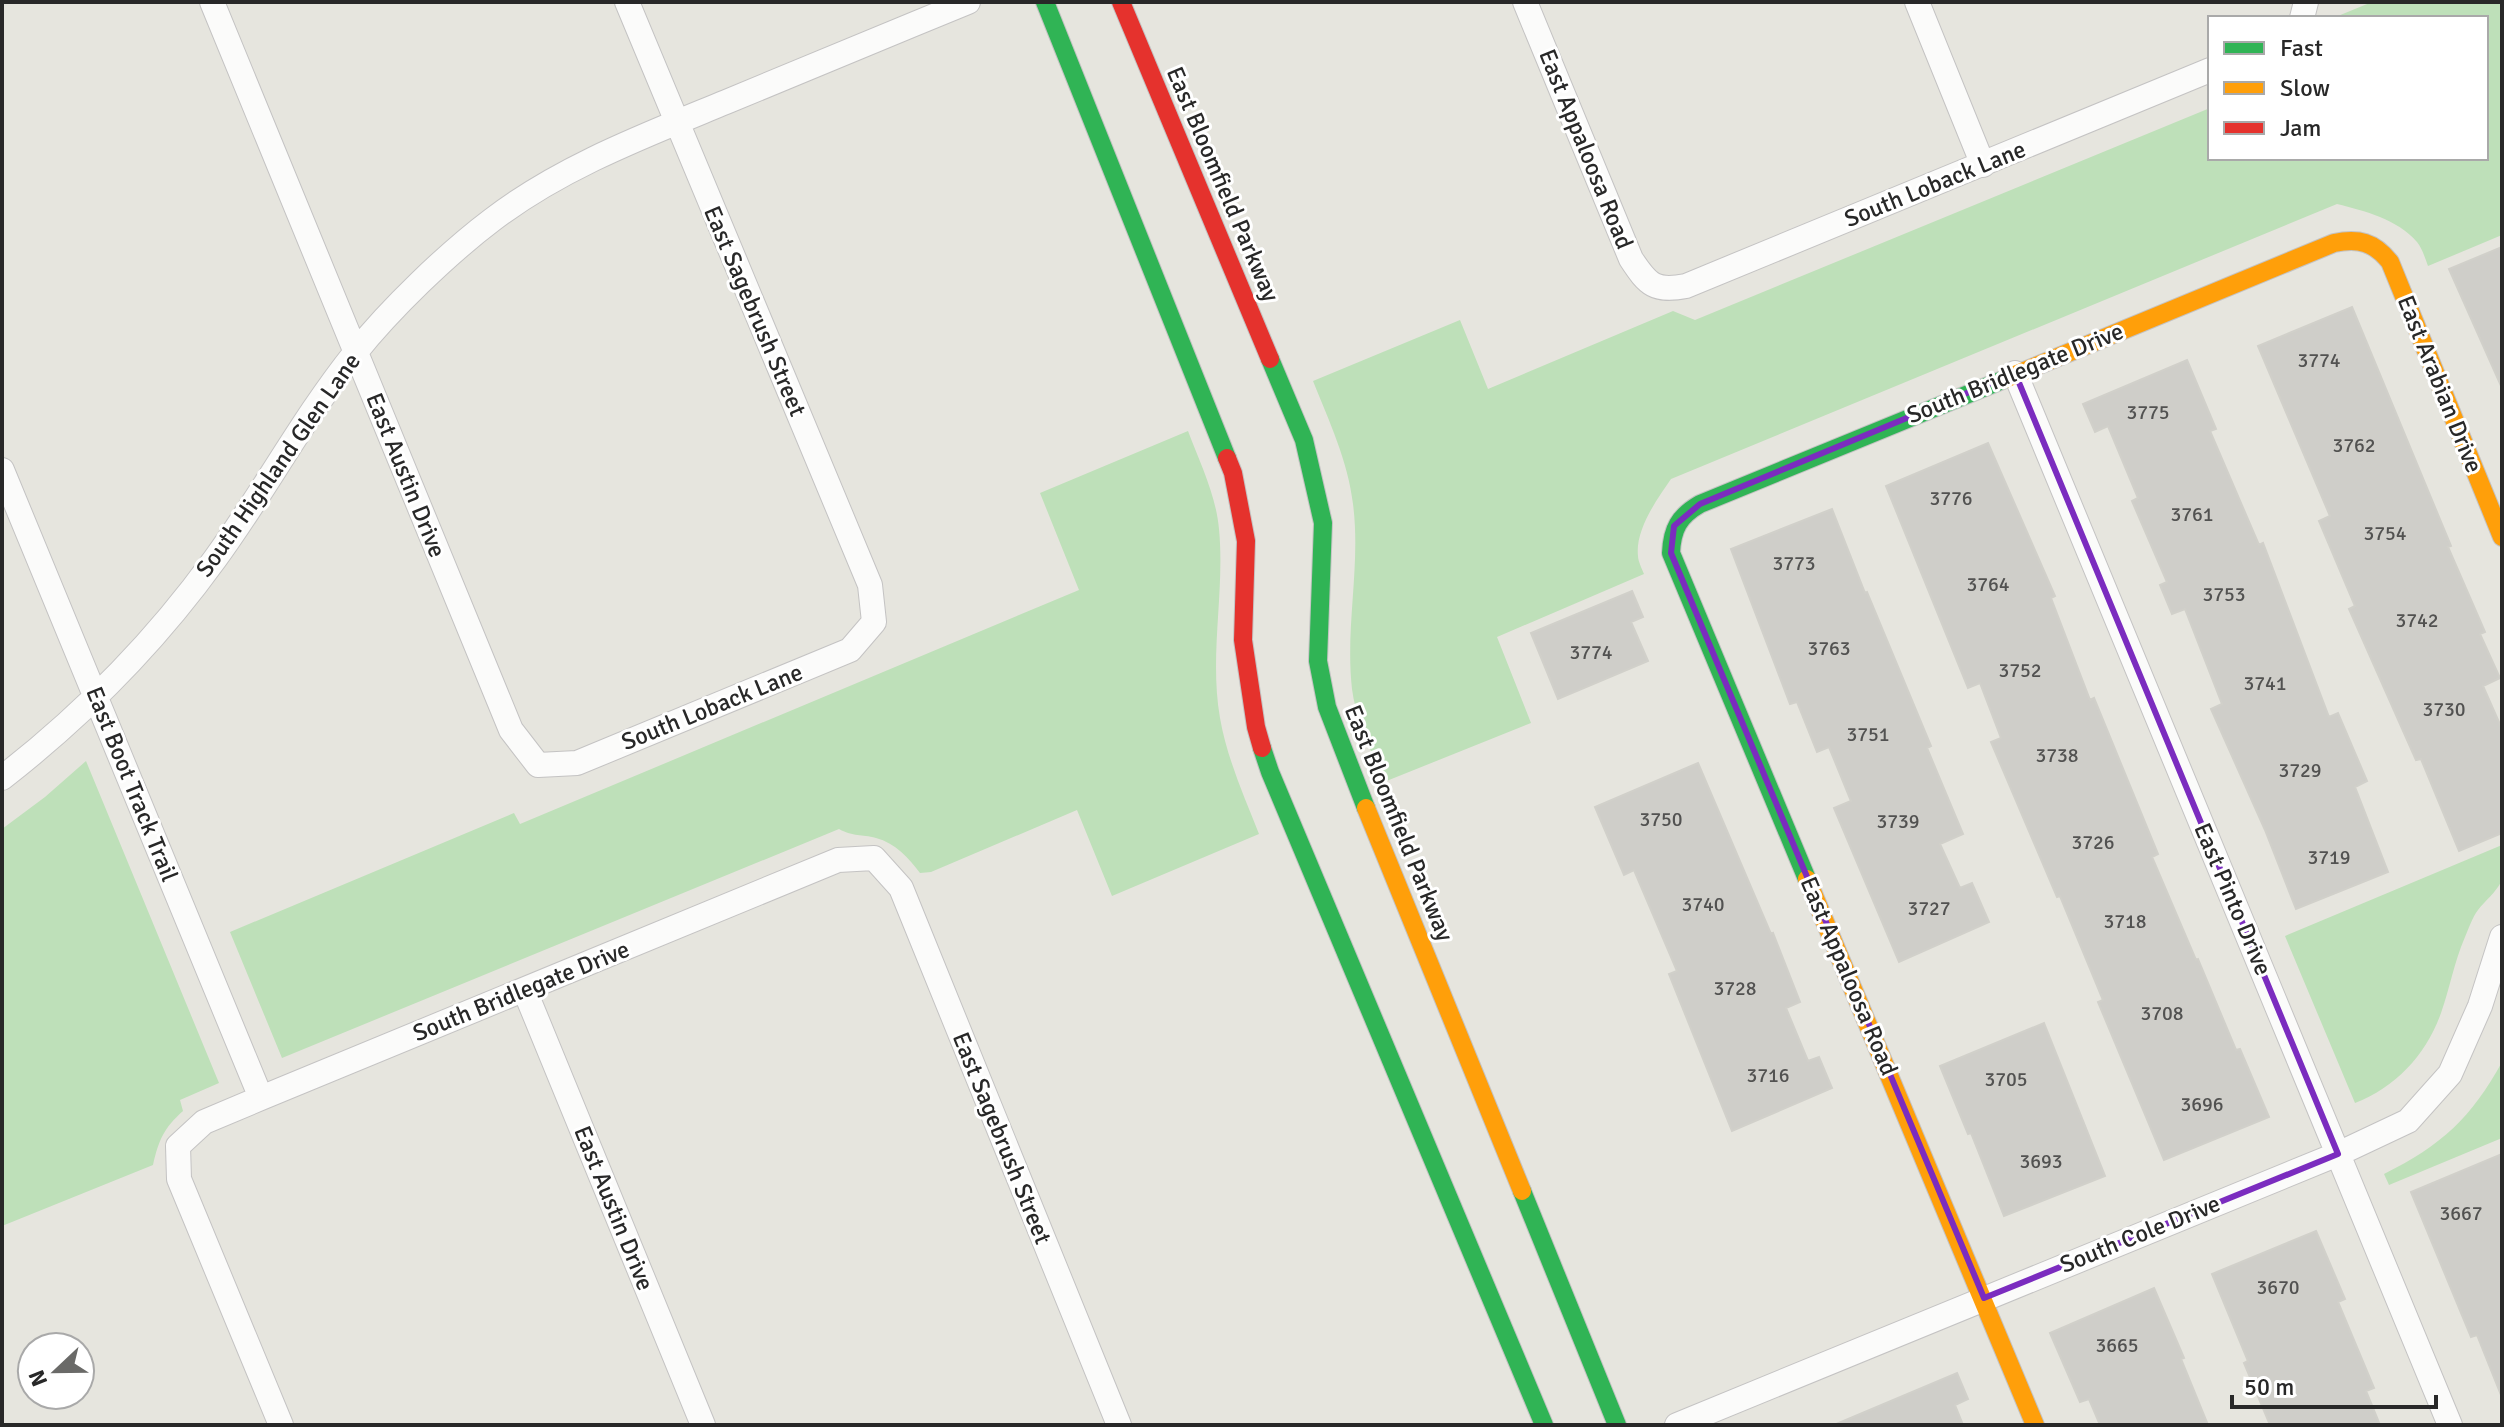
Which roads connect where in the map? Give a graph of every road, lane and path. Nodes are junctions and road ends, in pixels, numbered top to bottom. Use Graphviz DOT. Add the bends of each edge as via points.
graph roads {
  1 [pos="212,2"];
  2 [pos="627,2"];
  3 [pos="968,2"];
  4 [pos="1045,2"];
  5 [pos="1121,2"];
  6 [pos="1525,2"];
  7 [pos="1917,2"];
  8 [pos="2208,71"];
  9 [pos="675,122"];
  10 [pos="1983,165"];
  11 [pos="2366,241"];
  12 [pos="1657,288"];
  13 [pos="356,352"];
  14 [pos="2015,373"];
  15 [pos="2,470"];
  16 [pos="1674,526"];
  17 [pos="2502,537"];
  18 [pos="874,622"];
  19 [pos="96,697"];
  20 [pos="538,765"];
  21 [pos="2,778"];
  22 [pos="874,858"];
  23 [pos="2502,937"];
  24 [pos="525,991"];
  25 [pos="261,1098"];
  26 [pos="2338,1154"];
  27 [pos="1984,1298"];
  28 [pos="281,1425"];
  29 [pos="703,1425"];
  30 [pos="1119,1425"];
  31 [pos="1544,1425"];
  32 [pos="1617,1425"];
  33 [pos="1677,1425"];
  34 [pos="2035,1425"];
  35 [pos="2450,1425"];
  1 -- 13 [label="street, East Austin Drive"];
  2 -- 9 [label="street, East Sagebrush Street"];
  3 -- 9 [label="street, South Highland Glen Lane"];
  4 -- 31 [label="street" via="1233,473 1246,541 1243,640 1256,727 1270,772"];
  5 -- 32 [label="street, East Bloomfield Parkway" via="1304,440 1323,523 1318,661 1327,707"];
  6 -- 12 [label="street, East Appaloosa Road" via="1631,259"];
  7 -- 10 [label="street"];
  8 -- 10 [label="street, South Loback Lane"];
  9 -- 13 [label="street, South Highland Glen Lane" via="586,163 493,219 413,291"];
  9 -- 18 [label="street, East Sagebrush Street" via="870,585"];
  10 -- 12 [label="street, South Loback Lane" via="1686,286"];
  11 -- 14 [label="street, South Bridlegate Drive" via="2334,243"];
  11 -- 17 [label="street, East Arabian Drive" via="2379,247 2390,262"];
  13 -- 19 [label="street, South Highland Glen Lane" via="215,560 146,646"];
  13 -- 20 [label="street, East Austin Drive" via="511,730"];
  14 -- 16 [label="street, South Bridlegate Drive" via="1700,504"];
  14 -- 26 [label="street, East Pinto Drive"];
  15 -- 19 [label="street, East Boot Track Trail"];
  16 -- 27 [label="street, East Appaloosa Road" via="1671,553"];
  18 -- 20 [label="street, South Loback Lane" via="850,650 577,763"];
  19 -- 21 [label="street, South Highland Glen Lane"];
  19 -- 25 [label="street, East Boot Track Trail"];
  22 -- 24 [label="street, South Bridlegate Drive" via="838,860"];
  22 -- 30 [label="street, East Sagebrush Street" via="901,888"];
  23 -- 26 [label="street, South Cole Drive" via="2450,1074 2408,1121"];
  24 -- 25 [label="street, South Bridlegate Drive"];
  24 -- 29 [label="street, East Austin Drive"];
  25 -- 28 [label="street, South Bridlegate Drive" via="204,1122 178,1146 179,1179"];
  26 -- 27 [label="street, South Cole Drive"];
  26 -- 35 [label="street, East Pinto Drive"];
  27 -- 33 [label="street, South Cole Drive"];
  27 -- 34 [label="street, East Appaloosa Road"];
}
